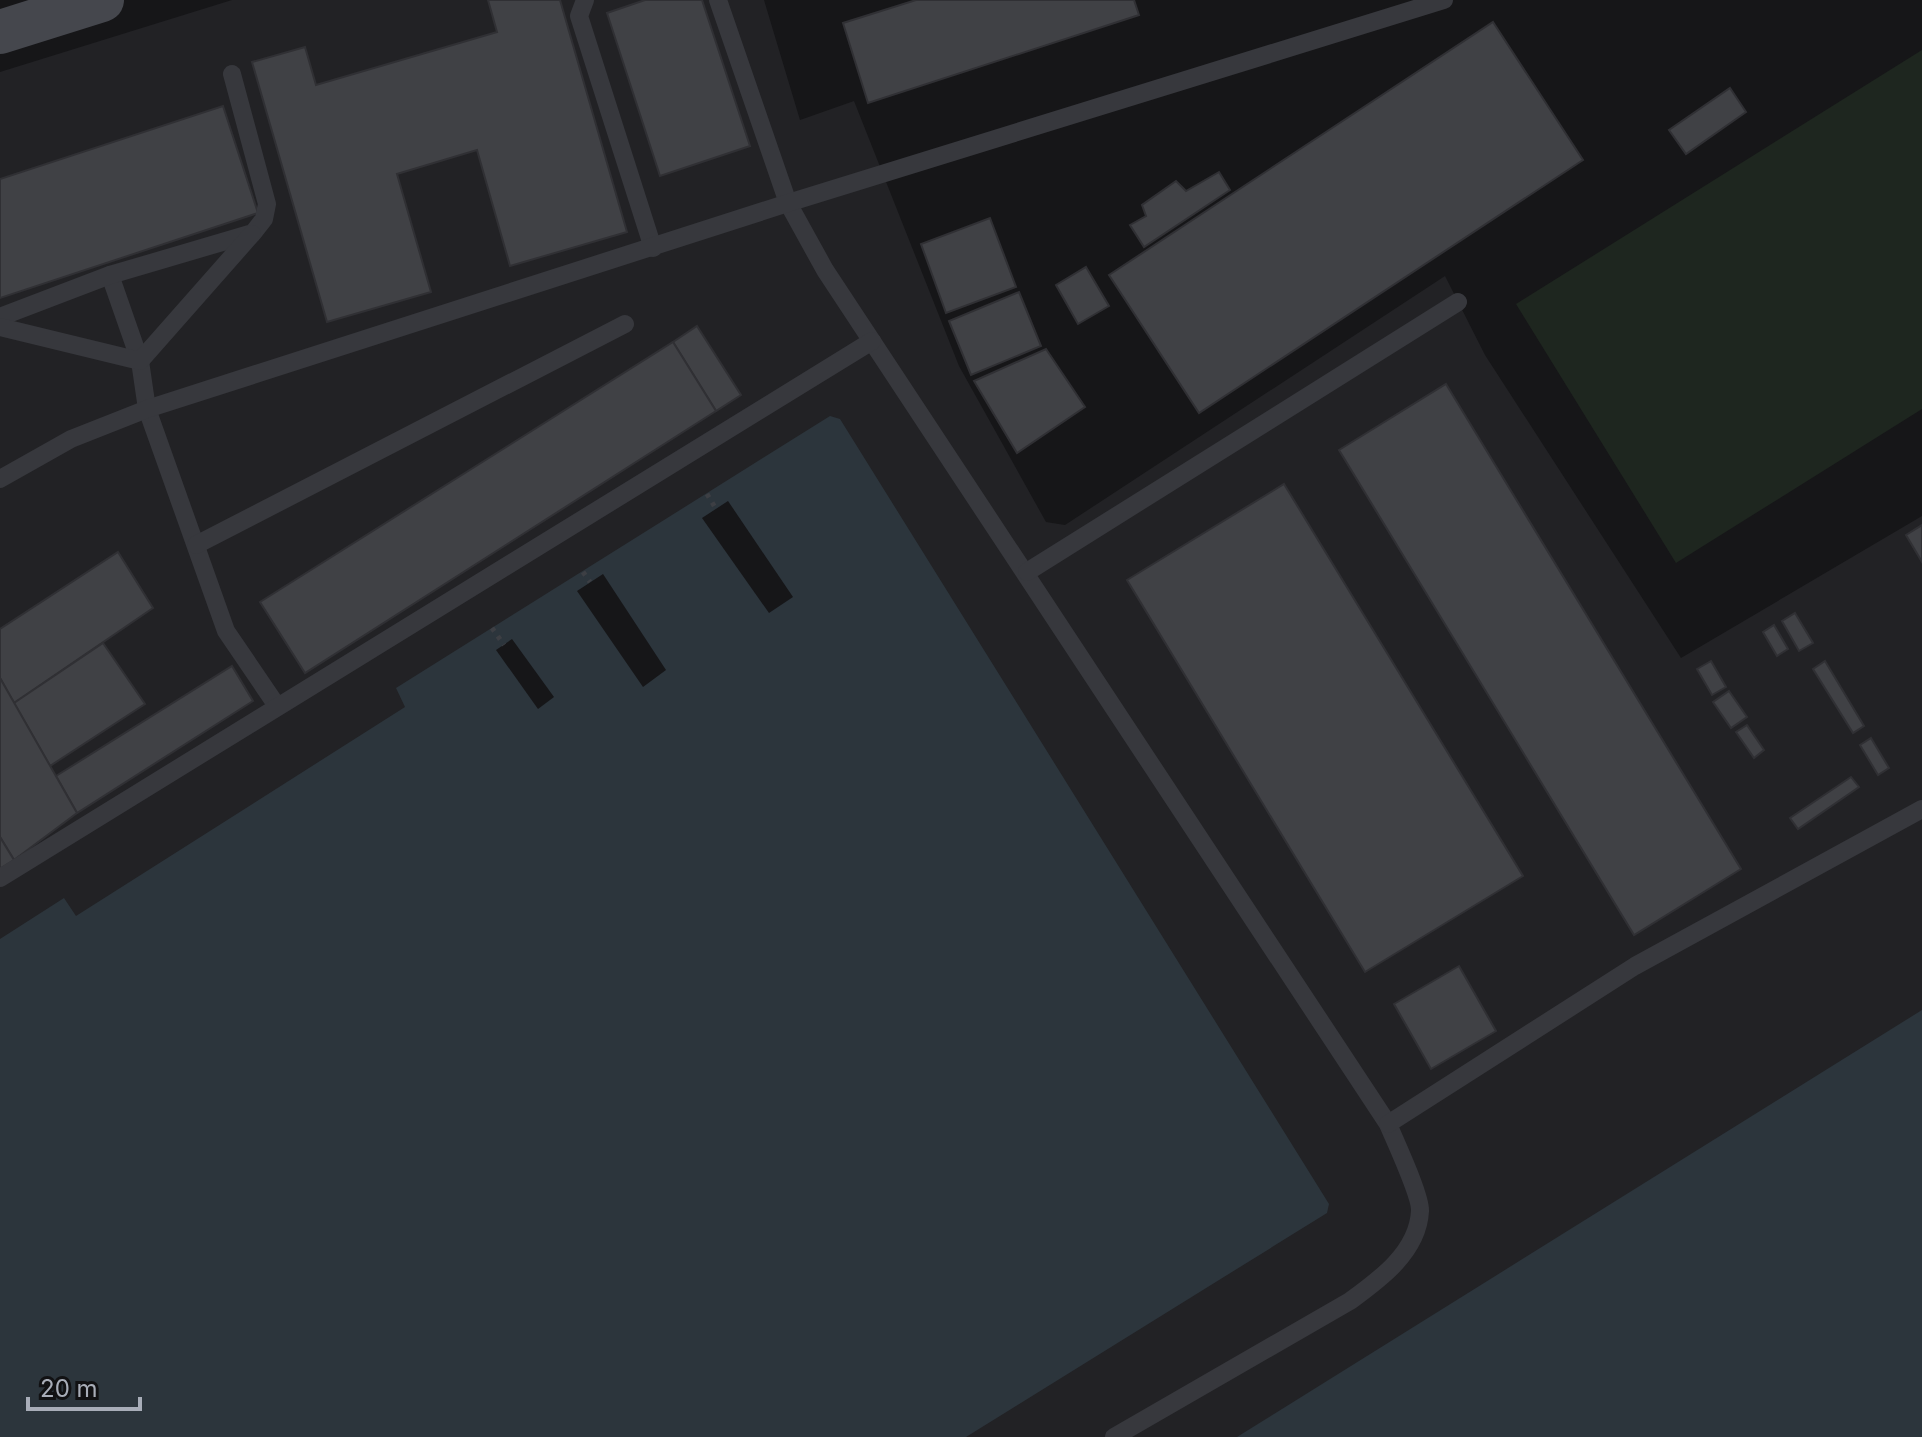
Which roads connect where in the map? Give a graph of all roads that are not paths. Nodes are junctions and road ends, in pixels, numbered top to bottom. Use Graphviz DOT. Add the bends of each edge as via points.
graph roads {
  1 [pos="102,0"];
  2 [pos="585,0"];
  3 [pos="718,0"];
  4 [pos="1444,0"];
  5 [pos="0,32"];
  6 [pos="232,74"];
  7 [pos="788,203"];
  8 [pos="253,233"];
  9 [pos="653,248"];
  10 [pos="110,275"];
  11 [pos="1458,302"];
  12 [pos="0,317"];
  13 [pos="625,324"];
  14 [pos="0,327"];
  15 [pos="872,341"];
  16 [pos="140,361"];
  17 [pos="147,409"];
  18 [pos="0,479"];
  19 [pos="196,545"];
  20 [pos="1027,572"];
  21 [pos="277,706"];
  22 [pos="1922,809"];
  23 [pos="0,878"];
  24 [pos="1388,1124"];
  25 [pos="1114,1437"];
  1 -- 5 [label="street"];
  2 -- 9 [label="lane" via="579,16"];
  3 -- 7 [label="lane"];
  4 -- 7 [label="lane"];
  6 -- 8 [label="lane" via="267,204"];
  7 -- 9 [label="lane"];
  7 -- 15 [label="lane"];
  8 -- 10 [label="lane"];
  8 -- 16 [label="lane"];
  9 -- 17 [label="lane"];
  10 -- 12 [label="lane"];
  10 -- 16 [label="lane"];
  11 -- 20 [label="lane"];
  13 -- 19 [label="lane"];
  14 -- 16 [label="lane"];
  15 -- 20 [label="lane"];
  15 -- 21 [label="lane"];
  16 -- 17 [label="lane"];
  17 -- 18 [label="lane" via="71,439"];
  17 -- 19 [label="lane"];
  19 -- 21 [label="lane" via="226,631"];
  20 -- 24 [label="lane"];
  21 -- 23 [label="lane"];
  22 -- 24 [label="lane" via="1635,966"];
  24 -- 25 [label="lane" via="1421,1209 1413,1237 1386,1275"];
}
